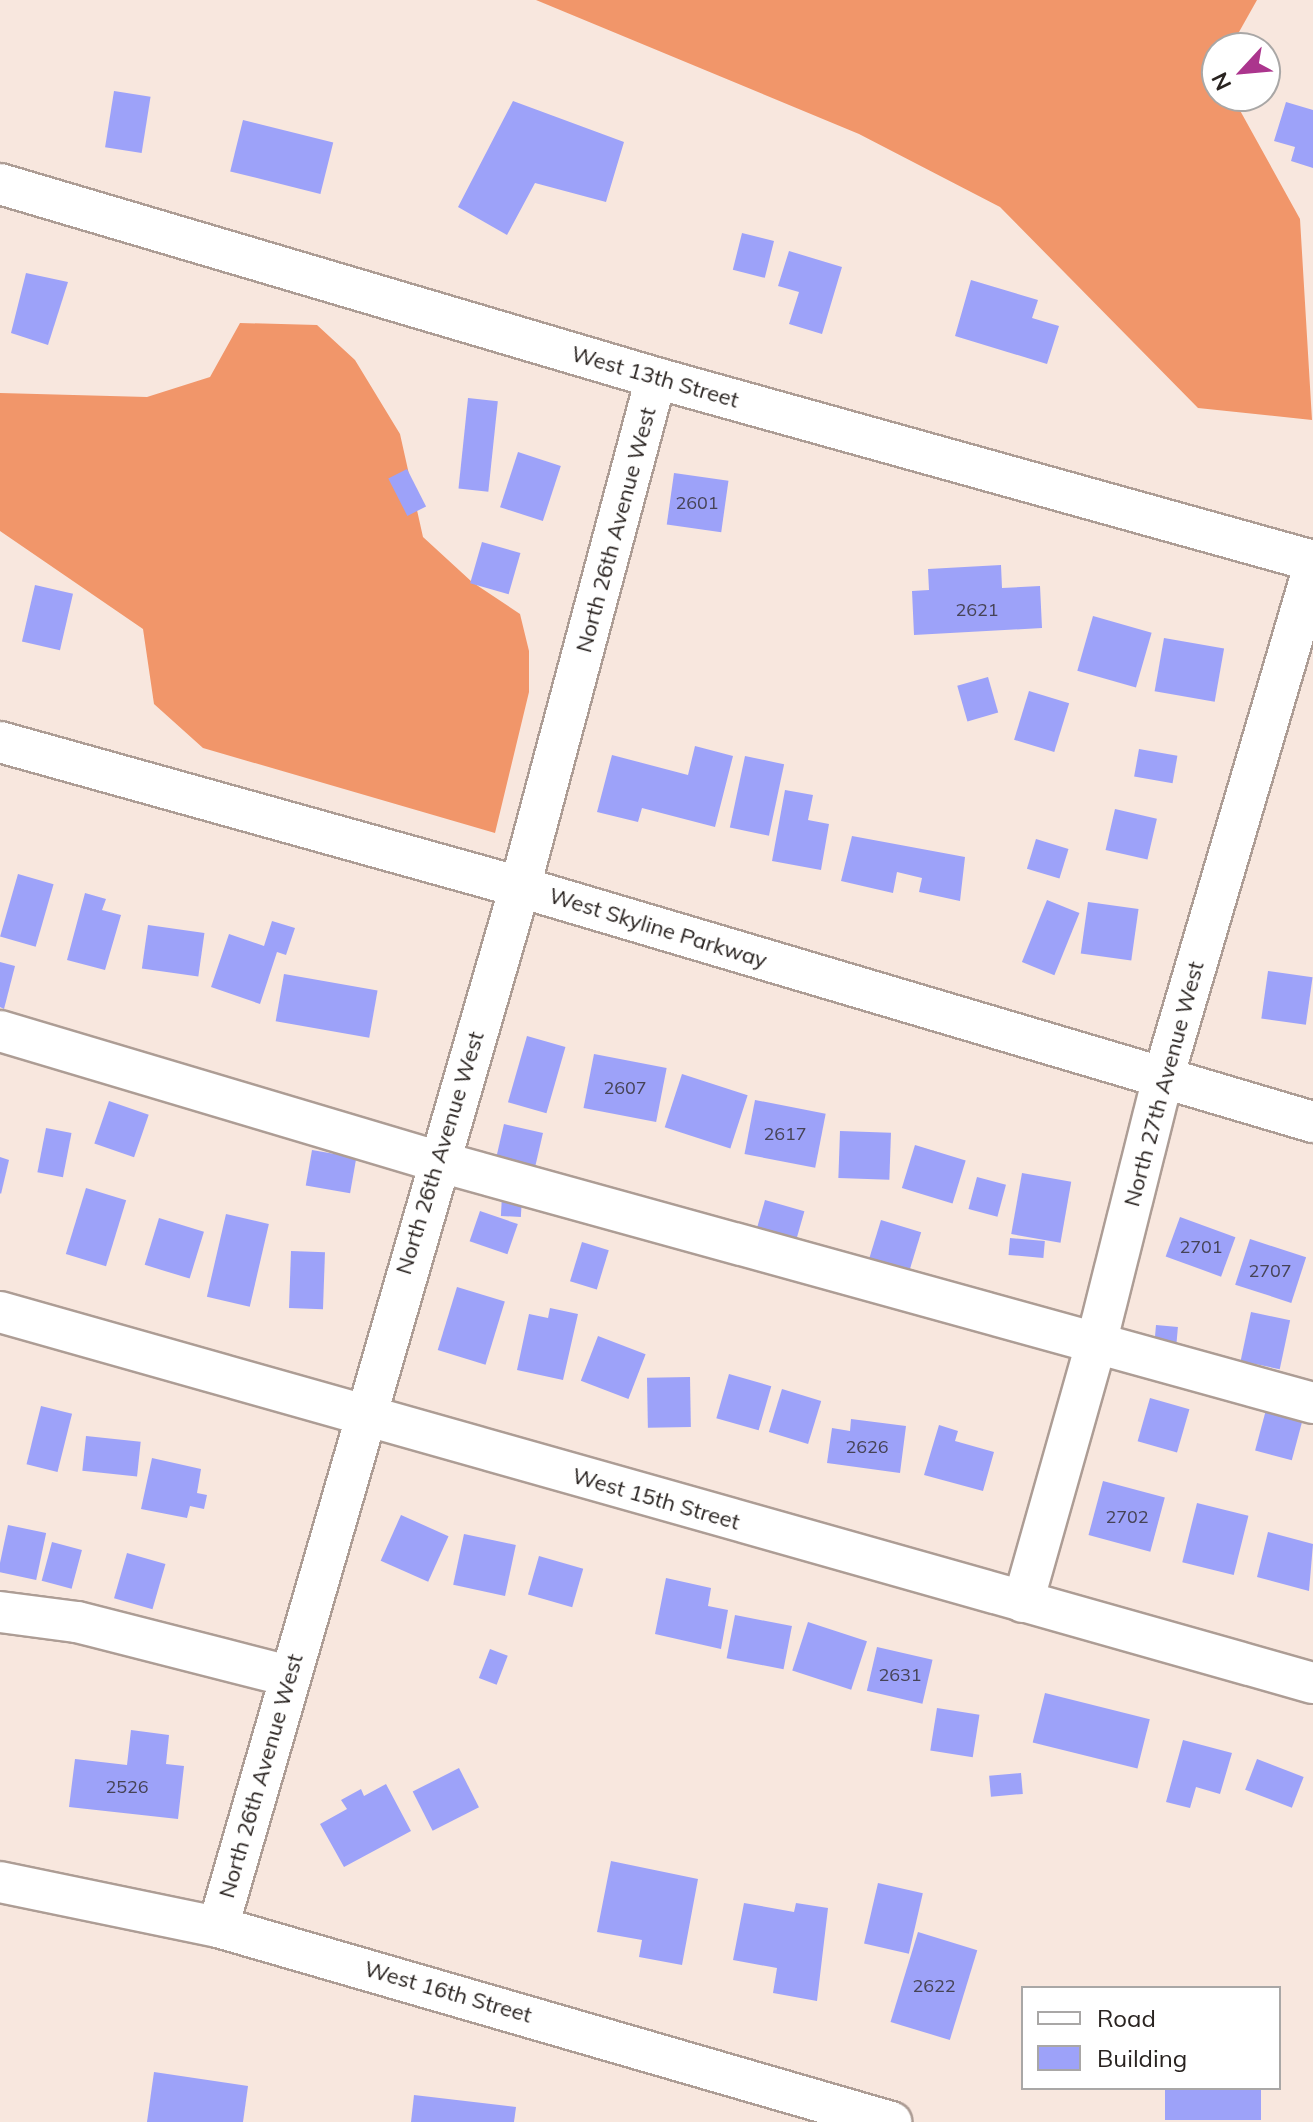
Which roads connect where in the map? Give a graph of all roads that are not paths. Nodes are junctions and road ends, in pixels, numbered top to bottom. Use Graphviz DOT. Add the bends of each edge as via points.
graph roads {
  1 [pos="0,184"];
  2 [pos="656,378"];
  3 [pos="1313,561"];
  4 [pos="1313,569"];
  5 [pos="0,742"];
  6 [pos="520,887"];
  7 [pos="0,1031"];
  8 [pos="1163,1078"];
  9 [pos="1313,1122"];
  10 [pos="437,1161"];
  11 [pos="0,1312"];
  12 [pos="1096,1344"];
  13 [pos="1313,1403"];
  14 [pos="363,1416"];
  15 [pos="1023,1602"];
  16 [pos="0,1612"];
  17 [pos="289,1676"];
  18 [pos="1313,1683"];
  19 [pos="0,1882"];
  20 [pos="218,1927"];
  21 [pos="891,2122"];
  1 -- 2 [label="street, West 13th Street"];
  2 -- 3 [label="street, West 13th Street"];
  2 -- 6 [label="street, North 26th Avenue West"];
  4 -- 8 [label="street, North 27th Avenue West"];
  5 -- 6 [label="street, West Skyline Parkway"];
  6 -- 8 [label="street, West Skyline Parkway"];
  6 -- 10 [label="street, North 26th Avenue West"];
  7 -- 10 [label="street"];
  8 -- 9 [label="street, West Skyline Parkway"];
  8 -- 12 [label="street, North 27th Avenue West"];
  10 -- 12 [label="street"];
  10 -- 14 [label="street, North 26th Avenue West"];
  11 -- 14 [label="street, West 15th Street"];
  12 -- 13 [label="street"];
  12 -- 15 [label="street, North 27th Avenue West"];
  14 -- 15 [label="street, West 15th Street"];
  14 -- 17 [label="street, North 26th Avenue West"];
  15 -- 18 [label="street, West 15th Street"];
  16 -- 17 [label="street" via="77,1622"];
  17 -- 20 [label="street, North 26th Avenue West"];
  19 -- 20 [label="street, West 16th Street"];
  20 -- 21 [label="street, West 16th Street"];
}
